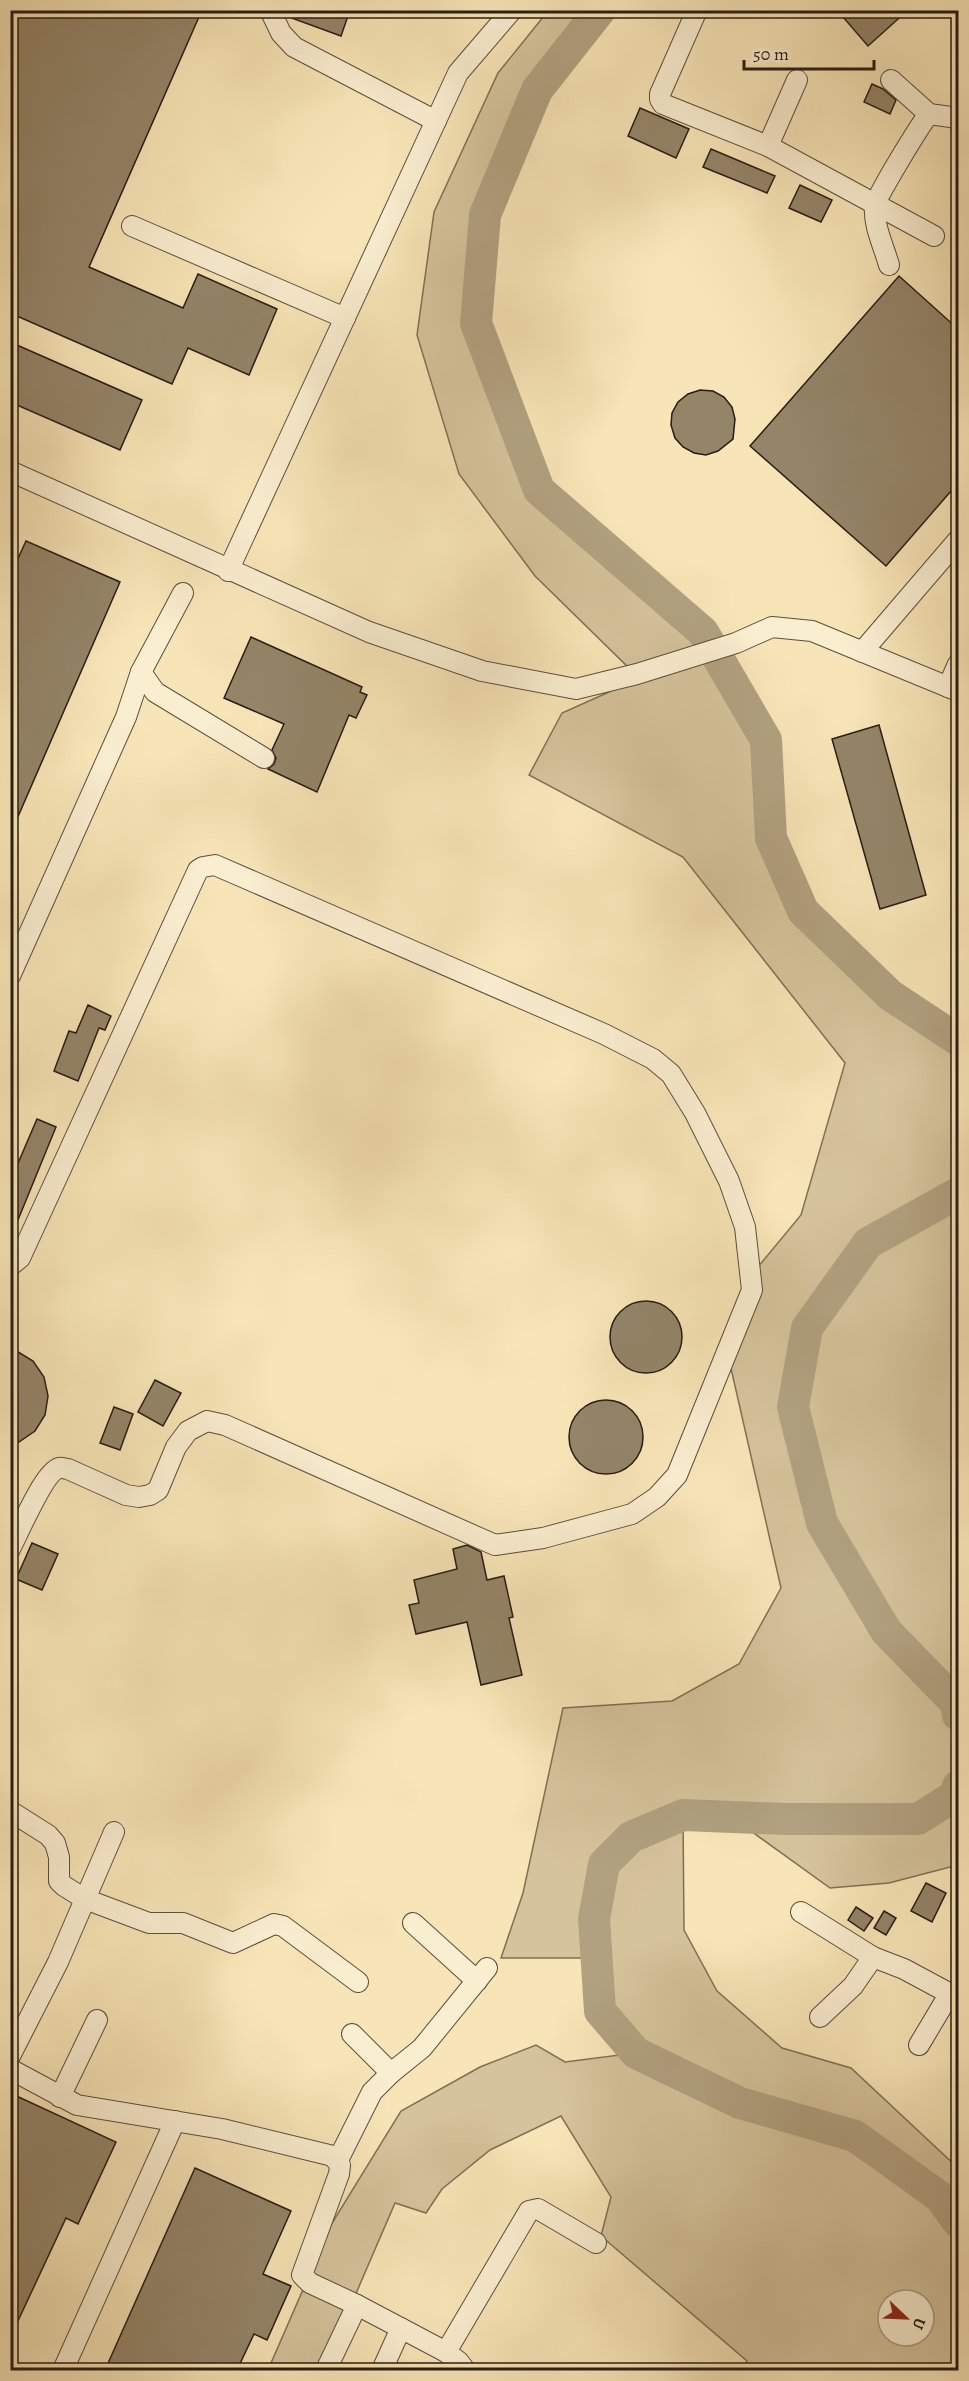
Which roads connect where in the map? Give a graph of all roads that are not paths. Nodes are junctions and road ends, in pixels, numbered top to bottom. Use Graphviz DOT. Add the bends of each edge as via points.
graph roads {
  1 [pos="270,10"];
  2 [pos="512,10"];
  3 [pos="697,10"];
  4 [pos="797,80"];
  5 [pos="891,80"];
  6 [pos="929,114"];
  7 [pos="958,118"];
  8 [pos="436,121"];
  9 [pos="768,146"];
  10 [pos="875,204"];
  11 [pos="132,226"];
  12 [pos="934,236"];
  13 [pos="889,265"];
  14 [pos="345,318"];
  15 [pos="10,471"];
  16 [pos="958,540"];
  17 [pos="228,571"];
  18 [pos="183,593"];
  19 [pos="862,652"];
  20 [pos="958,664"];
  21 [pos="141,672"];
  22 [pos="953,689"];
  23 [pos="264,758"];
  24 [pos="10,976"];
  25 [pos="10,1266"];
  26 [pos="10,1549"];
  27 [pos="10,1811"];
  28 [pos="114,1832"];
  29 [pos="85,1899"];
  30 [pos="801,1912"];
  31 [pos="413,1923"];
  32 [pos="873,1957"];
  33 [pos="358,1982"];
  34 [pos="954,1996"];
  35 [pos="820,2017"];
  36 [pos="97,2020"];
  37 [pos="352,2034"];
  38 [pos="919,2045"];
  39 [pos="10,2056"];
  40 [pos="10,2069"];
  41 [pos="391,2073"];
  42 [pos="60,2097"];
  43 [pos="176,2121"];
  44 [pos="338,2160"];
  45 [pos="596,2243"];
  46 [pos="353,2303"];
  47 [pos="401,2328"];
  48 [pos="446,2352"];
  49 [pos="63,2370"];
  50 [pos="326,2370"];
  51 [pos="382,2370"];
  52 [pos="465,2370"];
  1 -- 8 [label="street" via="281,33 294,47"];
  2 -- 8 [label="street" via="458,73"];
  3 -- 9 [label="street" via="660,99 663,104"];
  4 -- 9 [label="street"];
  5 -- 6 [label="street"];
  6 -- 7 [label="street"];
  6 -- 10 [label="street"];
  8 -- 14 [label="street"];
  9 -- 10 [label="street"];
  10 -- 12 [label="street"];
  10 -- 13 [label="street"];
  11 -- 14 [label="street"];
  14 -- 17 [label="street"];
  15 -- 17 [label="street"];
  16 -- 19 [label="street"];
  17 -- 19 [label="street" via="369,632 482,671 576,689 736,643 772,627 812,631"];
  18 -- 21 [label="street"];
  19 -- 22 [label="street"];
  20 -- 22 [label="street"];
  21 -- 23 [label="street" via="155,692"];
  21 -- 24 [label="street" via="126,717"];
  25 -- 26 [label="street" via="20,1258 198,870 215,865 604,1034 653,1059 670,1074 683,1094 729,1181 745,1227 752,1290 677,1475 657,1497 632,1514 543,1538 495,1545 207,1420 188,1431 176,1447 158,1490 150,1495 126,1494 59,1468 41,1486"];
  27 -- 29 [label="street" via="55,1843 59,1881"];
  28 -- 29 [label="street"];
  29 -- 33 [label="street" via="148,1923 183,1923 233,1943 274,1924 283,1926"];
  29 -- 39 [label="street"];
  30 -- 32 [label="street"];
  31 -- 41 [label="street" via="482,1975 422,2048"];
  32 -- 34 [label="street"];
  32 -- 35 [label="street" via="853,1986"];
  34 -- 38 [label="street"];
  36 -- 42 [label="street"];
  37 -- 41 [label="street"];
  40 -- 42 [label="street"];
  41 -- 44 [label="street" via="365,2104"];
  42 -- 43 [label="street" via="77,2105"];
  43 -- 44 [label="street" via="326,2153"];
  43 -- 49 [label="street"];
  44 -- 46 [label="street" via="339,2174 302,2275 310,2283"];
  45 -- 48 [label="street" via="538,2209 530,2211"];
  46 -- 47 [label="street"];
  46 -- 50 [label="street"];
  47 -- 48 [label="street"];
  47 -- 51 [label="street"];
  48 -- 52 [label="street"];
}
